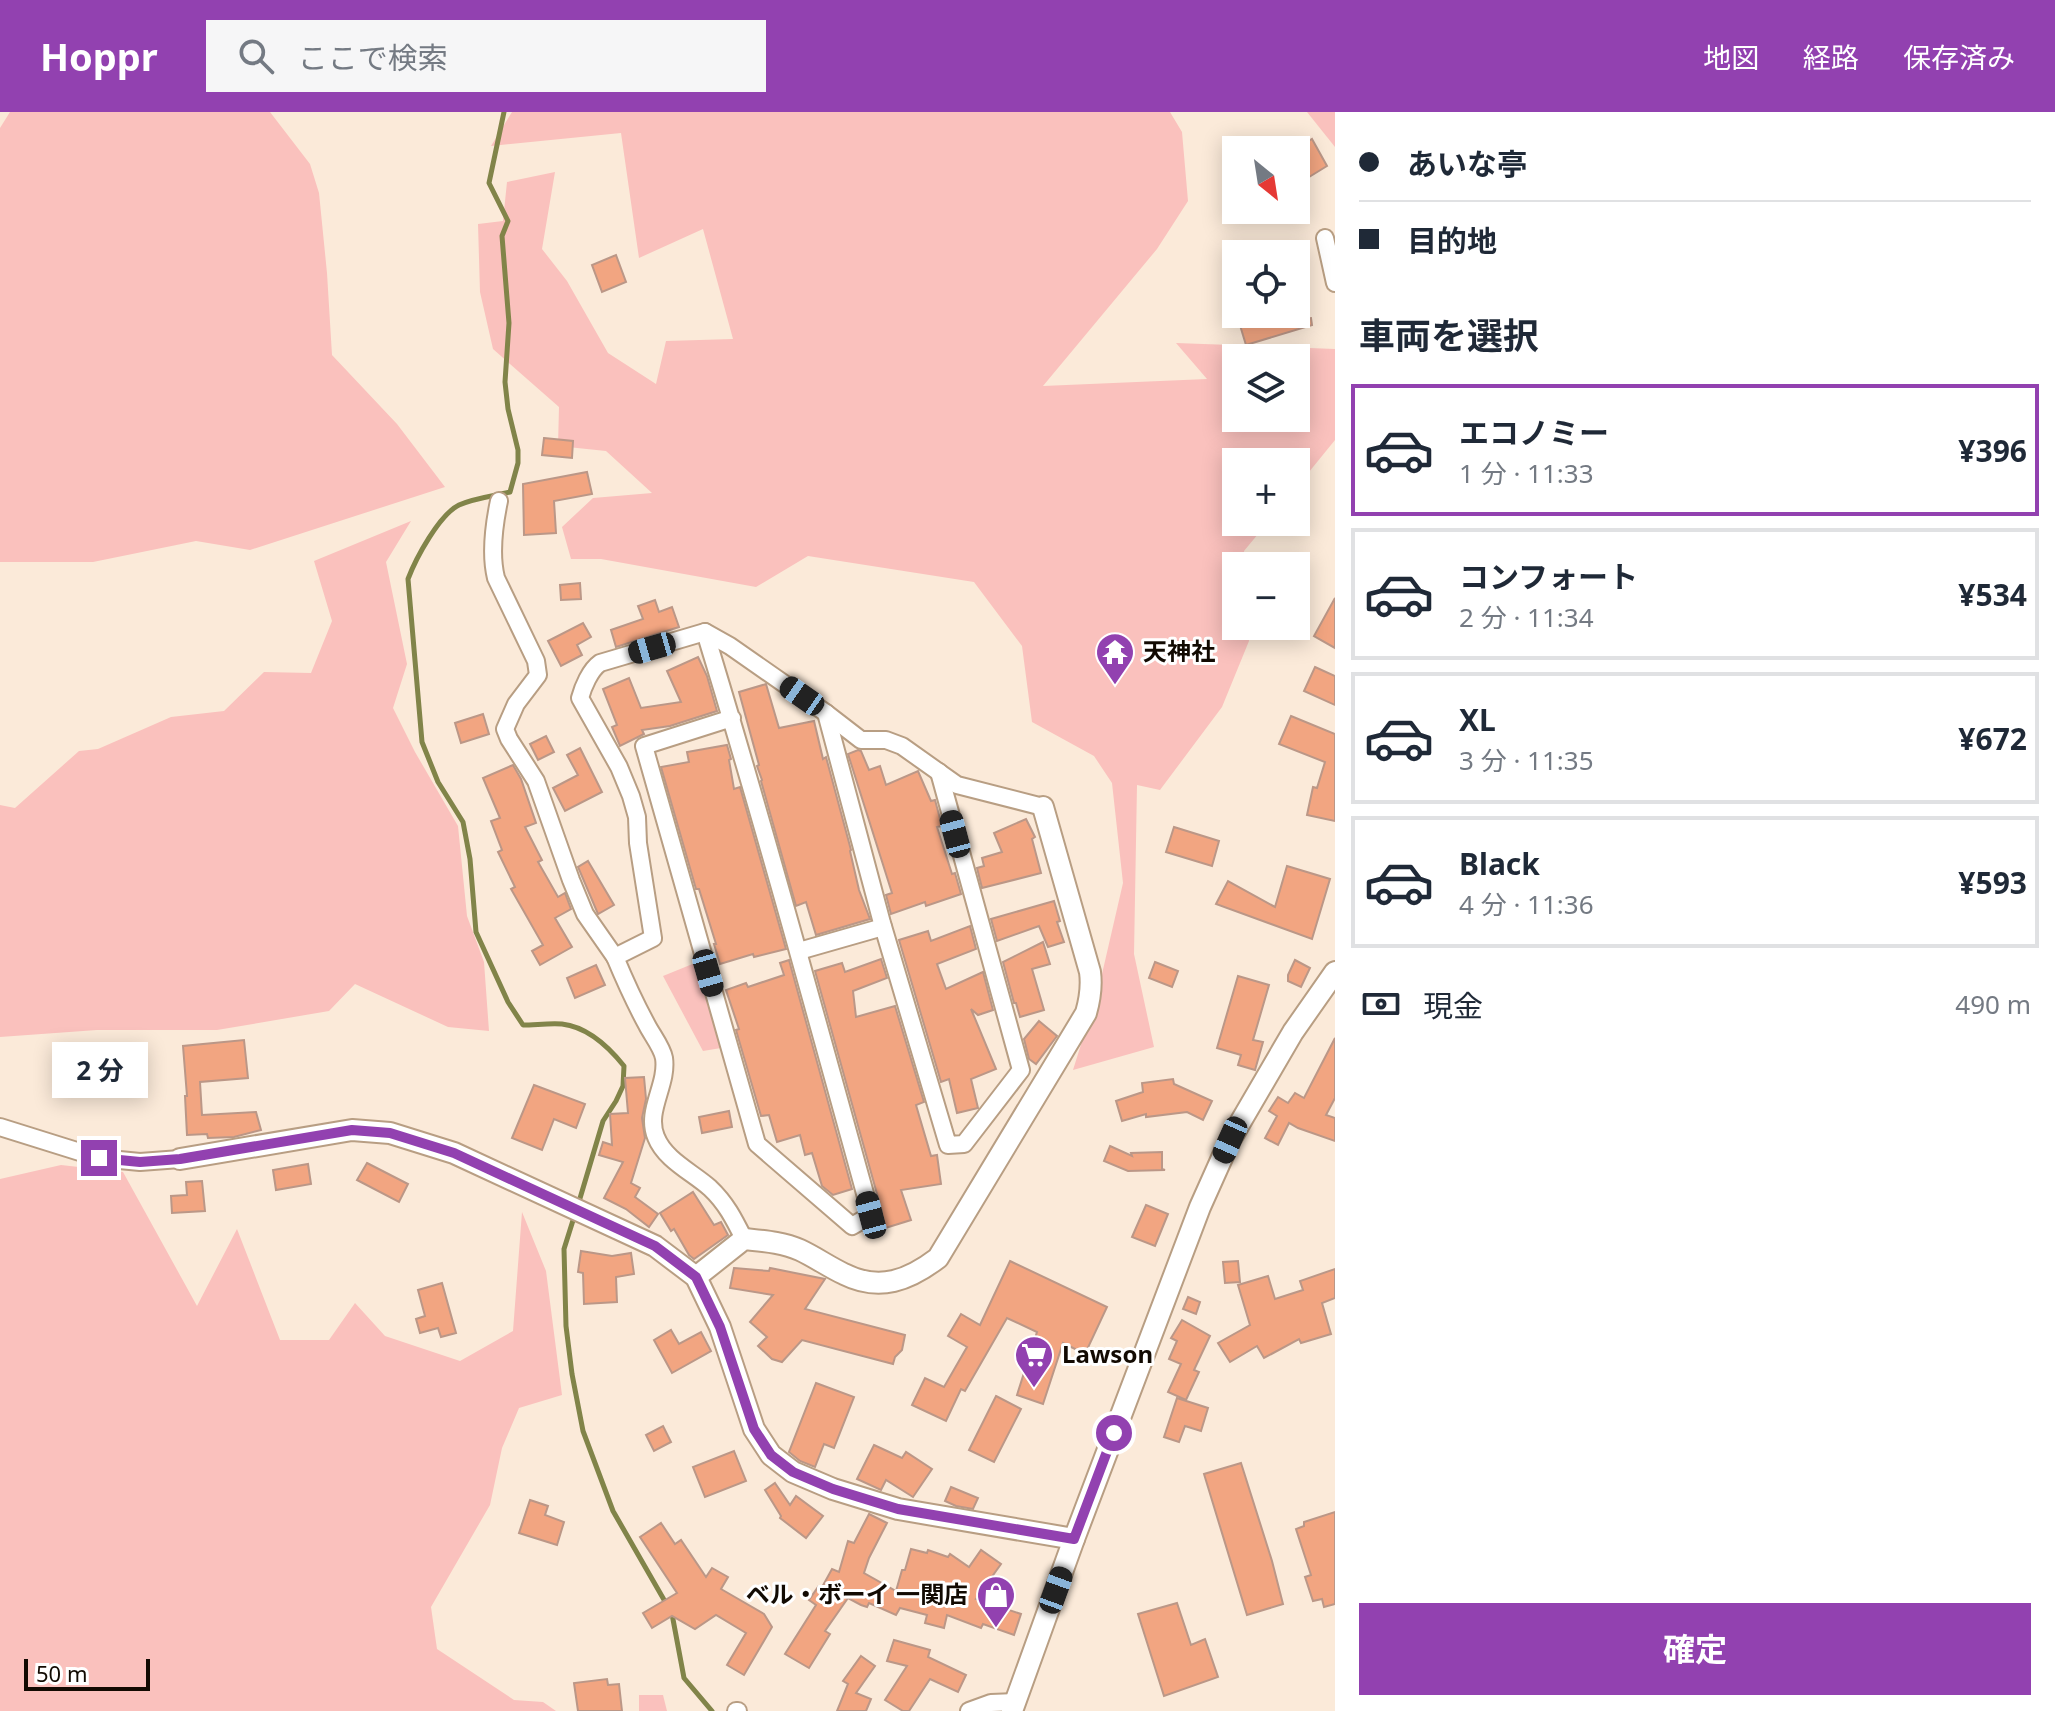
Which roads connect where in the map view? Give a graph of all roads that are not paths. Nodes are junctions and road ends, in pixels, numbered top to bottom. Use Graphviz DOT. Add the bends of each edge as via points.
graph roads {
  1 [pos="1325,238"];
  2 [pos="1335,283"];
  3 [pos="499,501"];
  4 [pos="705,632"];
  5 [pos="826,713"];
  6 [pos="732,718"];
  7 [pos="939,772"];
  8 [pos="1043,807"];
  9 [pos="883,927"];
  10 [pos="799,951"];
  11 [pos="615,957"];
  12 [pos="1335,972"];
  13 [pos="0,1127"];
  14 [pos="180,1159"];
  15 [pos="744,1239"];
  16 [pos="696,1277"];
  17 [pos="1074,1539"];
  18 [pos="1014,1706"];
  19 [pos="969,1711"];
  1 -- 2 [label="street"];
  3 -- 11 [label="street" via="494,570 538,675 505,729 536,781 585,914"];
  4 -- 5 [label="street"];
  4 -- 6 [label="street"];
  4 -- 11 [label="street" via="600,663 582,690 580,698 631,796 653,938"];
  5 -- 7 [label="street" via="861,740 902,746"];
  5 -- 9 [label="street"];
  6 -- 10 [label="street"];
  6 -- 10 [label="street" via="644,746 757,1144 852,1226 871,1215"];
  7 -- 8 [label="street" via="957,785"];
  7 -- 9 [label="street" via="1021,1070 964,1144 948,1145"];
  8 -- 15 [label="street" via="1090,972 1090,999 938,1258 908,1277 877,1282 848,1276 777,1242"];
  9 -- 10 [label="street"];
  11 -- 15 [label="street" via="664,1056 653,1124 656,1138 729,1208"];
  12 -- 17 [label="street" via="1230,1140"];
  13 -- 14 [label="street" via="99,1158"];
  14 -- 16 [label="street" via="352,1130 390,1133 454,1153 655,1246"];
  15 -- 16 [label="street"];
  16 -- 17 [label="street" via="720,1327 754,1429 771,1455 793,1472 898,1509"];
  17 -- 18 [label="street"];
  18 -- 19 [label="street" via="991,1703"];
}
